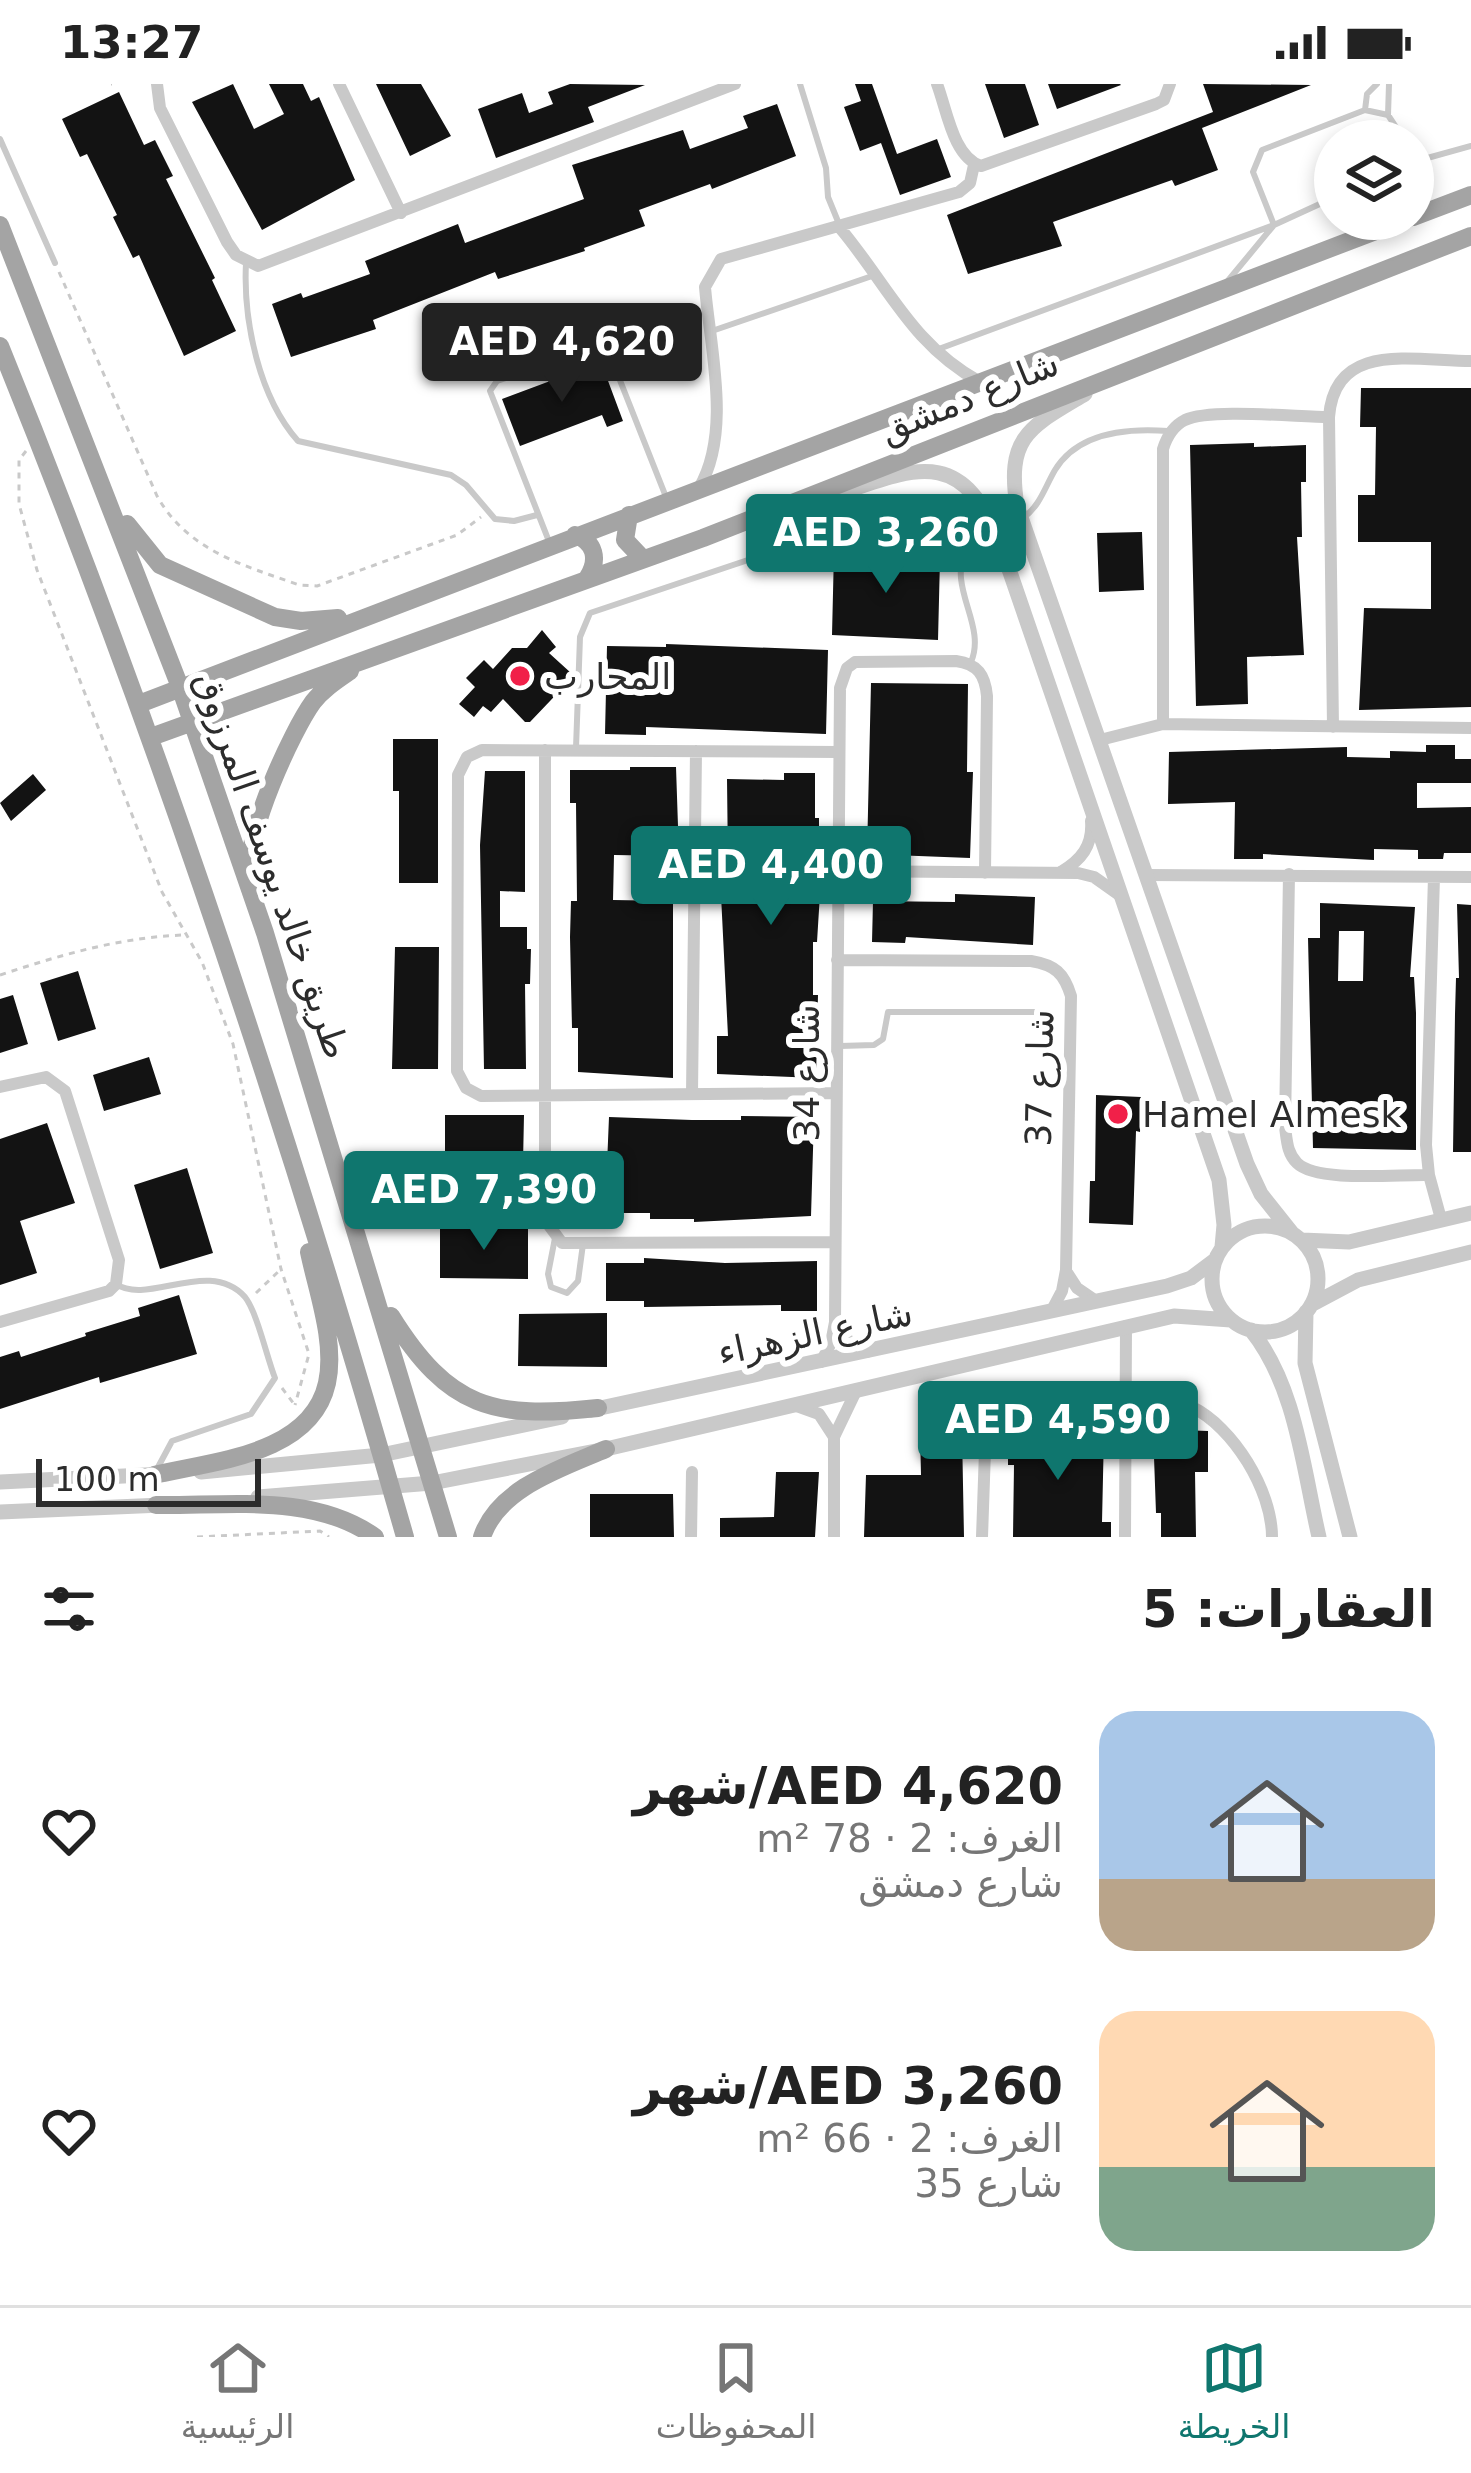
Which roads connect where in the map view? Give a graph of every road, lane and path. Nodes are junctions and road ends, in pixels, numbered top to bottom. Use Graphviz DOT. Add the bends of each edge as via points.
graph roads {
  1 [pos="157,84"];
  2 [pos="340,84"];
  3 [pos="736,84"];
  4 [pos="800,84"];
  5 [pos="937,84"];
  6 [pos="1170,84"];
  7 [pos="1377,84"];
  8 [pos="1390,84"];
  9 [pos="1365,110"];
  10 [pos="1388,116"];
  11 [pos="1391,120"];
  12 [pos="0,139"];
  13 [pos="1471,146"];
  14 [pos="1434,155"];
  15 [pos="974,165"];
  16 [pos="1471,194"];
  17 [pos="1314,206"];
  18 [pos="1434,209"];
  19 [pos="401,214"];
  20 [pos="1274,224"];
  21 [pos="0,225"];
  22 [pos="840,228"];
  23 [pos="1471,236"];
  24 [pos="1352,240"];
  25 [pos="55,263"];
  26 [pos="245,263"];
  27 [pos="875,275"];
  28 [pos="1220,290"];
  29 [pos="709,332"];
  30 [pos="0,346"];
  31 [pos="935,350"];
  32 [pos="1471,361"];
  33 [pos="1127,369"];
  34 [pos="980,382"];
  35 [pos="1329,417"];
  36 [pos="1172,431"];
  37 [pos="38,438"];
  38 [pos="699,488"];
  39 [pos="106,492"];
  40 [pos="667,501"];
  41 [pos="486,511"];
  42 [pos="537,514"];
  43 [pos="629,515"];
  44 [pos="1021,519"];
  45 [pos="994,529"];
  46 [pos="575,535"];
  47 [pos="703,538"];
  48 [pos="550,546"];
  49 [pos="1001,546"];
  50 [pos="966,550"];
  51 [pos="642,557"];
  52 [pos="588,577"];
  53 [pos="1050,598"];
  54 [pos="1023,612"];
  55 [pos="360,616"];
  56 [pos="1062,632"];
  57 [pos="1035,644"];
  58 [pos="374,656"];
  59 [pos="971,663"];
  60 [pos="180,687"];
  61 [pos="140,704"];
  62 [pos="192,722"];
  63 [pos="1163,724"];
  64 [pos="1333,727"];
  65 [pos="1471,728"];
  66 [pos="151,737"];
  67 [pos="1100,740"];
  68 [pos="545,750"];
  69 [pos="576,751"];
  70 [pos="696,752"];
  71 [pos="838,752"];
  72 [pos="1089,808"];
  73 [pos="837,872"];
  74 [pos="1060,872"];
  75 [pos="985,873"];
  76 [pos="1289,874"];
  77 [pos="1146,875"];
  78 [pos="1434,877"];
  79 [pos="1471,878"];
  80 [pos="1122,898"];
  81 [pos="266,933"];
  82 [pos="183,934"];
  83 [pos="837,960"];
  84 [pos="0,975"];
  85 [pos="1190,998"];
  86 [pos="1036,1012"];
  87 [pos="1161,1013"];
  88 [pos="1205,1045"];
  89 [pos="836,1046"];
  90 [pos="1176,1056"];
  91 [pos="0,1087"];
  92 [pos="692,1094"];
  93 [pos="836,1094"];
  94 [pos="547,1095"];
  95 [pos="280,1118"];
  96 [pos="1246,1164"];
  97 [pos="1429,1174"];
  98 [pos="1219,1180"];
  99 [pos="1471,1213"];
  100 [pos="1441,1219"];
  101 [pos="1297,1236"];
  102 [pos="555,1238"];
  103 [pos="835,1242"];
  104 [pos="583,1244"];
  105 [pos="1471,1252"];
  106 [pos="1218,1253"];
  107 [pos="281,1269"];
  108 [pos="1066,1270"];
  109 [pos="116,1284"];
  110 [pos="378,1296"];
  111 [pos="248,1300"];
  112 [pos="1096,1301"];
  113 [pos="1309,1308"];
  114 [pos="1052,1310"];
  115 [pos="1231,1320"];
  116 [pos="0,1322"];
  117 [pos="835,1322"];
  118 [pos="996,1322"];
  119 [pos="1126,1326"];
  120 [pos="1251,1330"];
  121 [pos="952,1333"];
  122 [pos="867,1352"];
  123 [pos="1006,1354"];
  124 [pos="820,1362"];
  125 [pos="961,1365"];
  126 [pos="275,1378"];
  127 [pos="1310,1387"];
  128 [pos="857,1389"];
  129 [pos="1286,1395"];
  130 [pos="793,1405"];
  131 [pos="1125,1407"];
  132 [pos="598,1408"];
  133 [pos="833,1437"];
  134 [pos="421,1449"];
  135 [pos="606,1449"];
  136 [pos="381,1455"];
  137 [pos="692,1472"];
  138 [pos="154,1475"];
  139 [pos="69,1479"];
  140 [pos="36,1480"];
  141 [pos="0,1482"];
  142 [pos="432,1483"];
  143 [pos="391,1487"];
  144 [pos="156,1505"];
  145 [pos="69,1508"];
  146 [pos="37,1510"];
  147 [pos="0,1512"];
  148 [pos="1347,1529"];
  149 [pos="1319,1534"];
  150 [pos="197,1537"];
  151 [pos="329,1537"];
  152 [pos="375,1537"];
  153 [pos="405,1537"];
  154 [pos="448,1537"];
  155 [pos="482,1537"];
  156 [pos="691,1537"];
  157 [pos="834,1537"];
  158 [pos="982,1537"];
  159 [pos="1125,1537"];
  160 [pos="1272,1537"];
  1 -- 26 [label="street" via="160,108"];
  2 -- 19 [label="street"];
  3 -- 19 [label="street"];
  4 -- 22 [label="lane"];
  5 -- 15 [label="street" via="961,151"];
  6 -- 15 [label="street" via="1156,104"];
  7 -- 9 [label="lane"];
  8 -- 10 [label="lane"];
  9 -- 10 [label="lane"];
  9 -- 20 [label="lane" via="1258,154 1254,178"];
  10 -- 11 [label="lane"];
  12 -- 25 [label="lane"];
  13 -- 14 [label="lane"];
  15 -- 22 [label="street" via="958,192"];
  16 -- 18 [label="main road, شارع دمشق"];
  17 -- 20 [label="lane"];
  19 -- 26 [label="street" via="272,263"];
  20 -- 28 [label="lane"];
  20 -- 31 [label="lane"];
  21 -- 39 [label="main road, طريق خالد يوسف المرزوق"];
  22 -- 27 [label="street"];
  22 -- 29 [label="street" via="722,259 705,286"];
  23 -- 33 [label="main road, شارع دمشق"];
  24 -- 28 [label="main road, شارع دمشق"];
  25 -- 41 [label="path" via="157,496 173,525 198,543 316,586 457,535"];
  26 -- 41 [label="lane" via="260,367 298,441 451,476"];
  27 -- 29 [label="lane"];
  27 -- 31 [label="street"];
  28 -- 34 [label="main road, شارع دمشق"];
  29 -- 38 [label="street" via="713,455"];
  30 -- 37 [label="main road, طريق خالد يوسف المرزوق"];
  31 -- 34 [label="street"];
  32 -- 35 [label="street" via="1367,361 1335,385"];
  33 -- 44 [label="street" via="1030,428 1017,446"];
  33 -- 47 [label="main road, شارع دمشق"];
  34 -- 38 [label="main road, شارع دمشق"];
  35 -- 36 [label="street" via="1203,415"];
  35 -- 64 [label="street"];
  36 -- 44 [label="lane" via="1124,430 1082,443"];
  36 -- 63 [label="street" via="1163,449"];
  37 -- 61 [label="main road, طريق خالد يوسف المرزوق"];
  37 -- 82 [label="path" via="19,460 19,504 38,570"];
  38 -- 40 [label="main road, شارع دمشق"];
  39 -- 55 [label="main road" via="160,565 281,619"];
  39 -- 60 [label="main road, طريق خالد يوسف المرزوق"];
  40 -- 42 [label="lane" via="610,355 598,344 490,388"];
  40 -- 43 [label="main road, شارع دمشق"];
  41 -- 42 [label="lane" via="504,522"];
  42 -- 48 [label="lane"];
  43 -- 46 [label="main road, شارع دمشق"];
  43 -- 51 [label="main road" via="625,540"];
  44 -- 45 [label="street" via="1004,512"];
  44 -- 53 [label="street"];
  45 -- 47 [label="street" via="957,478 913,471"];
  45 -- 49 [label="street"];
  46 -- 48 [label="main road, شارع دمشق"];
  46 -- 52 [label="main road" via="594,553"];
  47 -- 51 [label="main road, شارع دمشق"];
  48 -- 55 [label="main road, شارع دمشق"];
  49 -- 50 [label="lane"];
  49 -- 54 [label="street"];
  50 -- 59 [label="lane" via="959,568 976,639"];
  50 -- 69 [label="lane" via="906,519 877,518 590,613 580,637"];
  51 -- 52 [label="main road, شارع دمشق"];
  52 -- 58 [label="main road, شارع دمشق"];
  53 -- 54 [label="street" via="1042,616"];
  53 -- 56 [label="street"];
  54 -- 57 [label="street"];
  55 -- 60 [label="main road, شارع دمشق"];
  56 -- 57 [label="street" via="1043,627"];
  56 -- 67 [label="street"];
  57 -- 72 [label="street"];
  58 -- 62 [label="main road, شارع دمشق"];
  58 -- 81 [label="main road" via="311,705 255,827 249,861"];
  59 -- 71 [label="street, شارع 34" via="868,661 847,668"];
  59 -- 75 [label="street" via="987,696"];
  60 -- 61 [label="main road, شارع دمشق"];
  60 -- 62 [label="main road, طريق خالد يوسف المرزوق"];
  61 -- 66 [label="main road, طريق خالد يوسف المرزوق"];
  62 -- 66 [label="main road, شارع دمشق"];
  62 -- 81 [label="main road, طريق خالد يوسف المرزوق"];
  63 -- 64 [label="street"];
  63 -- 67 [label="street"];
  64 -- 65 [label="street"];
  66 -- 95 [label="main road, طريق خالد يوسف المرزوق"];
  67 -- 77 [label="street"];
  68 -- 69 [label="street"];
  68 -- 94 [label="street"];
  68 -- 94 [label="street" via="482,750 458,775 457,1071 481,1096"];
  69 -- 70 [label="street"];
  70 -- 71 [label="street"];
  70 -- 92 [label="street"];
  71 -- 73 [label="street, شارع 34"];
  72 -- 74 [label="street" via="1088,847"];
  72 -- 80 [label="street"];
  73 -- 75 [label="street"];
  73 -- 83 [label="street, شارع 34"];
  74 -- 75 [label="street"];
  74 -- 80 [label="street" via="1094,877"];
  76 -- 77 [label="street"];
  76 -- 78 [label="street"];
  76 -- 97 [label="street" via="1288,1151 1321,1174"];
  77 -- 85 [label="street"];
  78 -- 79 [label="street"];
  78 -- 97 [label="street"];
  80 -- 87 [label="street"];
  81 -- 110 [label="main road, طريق خالد يوسف المرزوق"];
  82 -- 84 [label="path" via="88,946"];
  82 -- 107 [label="path" via="233,1044"];
  83 -- 89 [label="street, شارع 34"];
  83 -- 108 [label="street, شارع 37" via="1031,961 1066,980"];
  85 -- 87 [label="street" via="1182,1018"];
  85 -- 88 [label="street"];
  86 -- 89 [label="lane" via="888,1012 884,1039"];
  87 -- 90 [label="street"];
  88 -- 90 [label="street" via="1186,1038"];
  88 -- 96 [label="street"];
  89 -- 93 [label="street, شارع 34"];
  90 -- 98 [label="street"];
  91 -- 109 [label="street" via="46,1077 64,1091 119,1260"];
  92 -- 93 [label="street"];
  92 -- 94 [label="street"];
  93 -- 103 [label="street, شارع 34"];
  94 -- 102 [label="street" via="545,1220"];
  95 -- 136 [label="main road, طريق خالد يوسف المرزوق"];
  95 -- 138 [label="main road" via="326,1331 328,1381 315,1412 264,1449"];
  96 -- 98 [label="street" via="1240,1186"];
  96 -- 101 [label="street"];
  97 -- 100 [label="street"];
  98 -- 106 [label="street"];
  99 -- 100 [label="street"];
  100 -- 101 [label="street" via="1348,1242"];
  101 -- 106 [label="street" via="1260,1225 1231,1237"];
  101 -- 113 [label="street" via="1317,1267"];
  102 -- 104 [label="street"];
  102 -- 104 [label="lane" via="548,1274 558,1292 578,1281"];
  103 -- 104 [label="street"];
  103 -- 117 [label="street, شارع 34"];
  105 -- 113 [label="street" via="1358,1280"];
  106 -- 112 [label="street, شارع الزهراء" via="1191,1278"];
  106 -- 115 [label="street" via="1213,1287"];
  107 -- 111 [label="path"];
  107 -- 126 [label="path" via="309,1354 295,1406"];
  108 -- 112 [label="street"];
  108 -- 114 [label="street, شارع 37"];
  109 -- 111 [label="lane" via="133,1290 191,1280 231,1286"];
  109 -- 116 [label="street"];
  110 -- 132 [label="main road" via="448,1387 495,1410"];
  110 -- 134 [label="main road, طريق خالد يوسف المرزوق"];
  111 -- 126 [label="lane"];
  112 -- 114 [label="street, شارع الزهراء"];
  113 -- 120 [label="street" via="1285,1328"];
  113 -- 127 [label="street" via="1303,1337"];
  114 -- 118 [label="street, شارع الزهراء"];
  115 -- 119 [label="street, شارع الزهراء" via="1174,1316"];
  115 -- 120 [label="street"];
  117 -- 122 [label="street"];
  117 -- 124 [label="street, شارع 34"];
  118 -- 121 [label="street, شارع الزهراء"];
  118 -- 123 [label="street" via="989,1342"];
  119 -- 123 [label="street, شارع الزهراء"];
  119 -- 131 [label="street"];
  120 -- 129 [label="street"];
  121 -- 122 [label="street, شارع الزهراء"];
  121 -- 125 [label="street" via="967,1346"];
  122 -- 124 [label="street, شارع الزهراء"];
  123 -- 125 [label="street, شارع الزهراء"];
  124 -- 132 [label="street, شارع الزهراء"];
  125 -- 128 [label="street, شارع الزهراء"];
  126 -- 138 [label="lane" via="251,1414 172,1441"];
  127 -- 129 [label="street" via="1292,1383"];
  127 -- 148 [label="street"];
  128 -- 130 [label="street, شارع الزهراء"];
  128 -- 133 [label="street"];
  129 -- 149 [label="street"];
  130 -- 133 [label="street" via="819,1414"];
  130 -- 135 [label="street, شارع الزهراء"];
  131 -- 158 [label="street" via="1018,1406 986,1422"];
  131 -- 159 [label="street"];
  131 -- 160 [label="street" via="1192,1407 1214,1418 1264,1496"];
  132 -- 134 [label="street, شارع الزهراء"];
  133 -- 157 [label="street"];
  134 -- 136 [label="street, شارع الزهراء"];
  134 -- 142 [label="main road, طريق خالد يوسف المرزوق"];
  135 -- 142 [label="street, شارع الزهراء"];
  135 -- 155 [label="main road" via="508,1499"];
  136 -- 138 [label="street, شارع الزهراء"];
  136 -- 143 [label="main road, طريق خالد يوسف المرزوق"];
  137 -- 156 [label="street"];
  138 -- 139 [label="street, شارع الزهراء"];
  139 -- 140 [label="street, شارع الزهراء"];
  139 -- 145 [label="street" via="62,1497"];
  140 -- 141 [label="street, شارع الزهراء"];
  140 -- 146 [label="street" via="44,1498"];
  142 -- 143 [label="street, شارع الزهراء"];
  142 -- 154 [label="main road, طريق خالد يوسف المرزوق"];
  143 -- 144 [label="street, شارع الزهراء"];
  143 -- 153 [label="main road, طريق خالد يوسف المرزوق"];
  144 -- 145 [label="street, شارع الزهراء"];
  144 -- 152 [label="main road" via="315,1508"];
  145 -- 146 [label="street, شارع الزهراء"];
  146 -- 147 [label="street, شارع الزهراء"];
  148 -- 149 [label="street"];
  150 -- 151 [label="path"];
}
